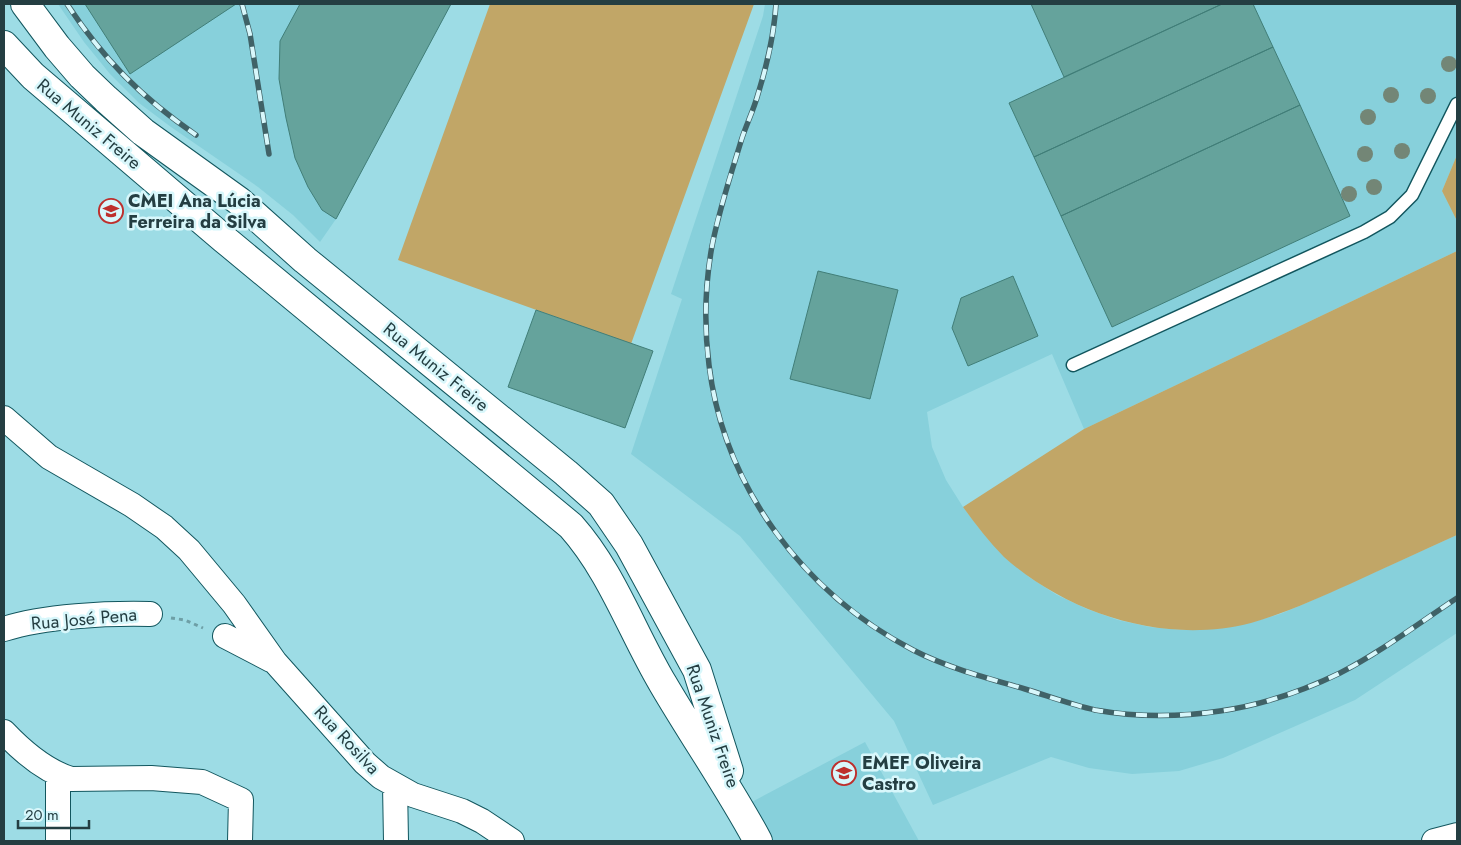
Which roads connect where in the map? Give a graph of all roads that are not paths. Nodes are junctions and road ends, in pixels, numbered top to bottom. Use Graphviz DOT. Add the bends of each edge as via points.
graph roads {
  1 [pos="26,4"];
  2 [pos="4,45"];
  3 [pos="1457,104"];
  4 [pos="401,338"];
  5 [pos="1073,365"];
  6 [pos="380,369"];
  7 [pos="4,418"];
  8 [pos="14,440"];
  9 [pos="150,614"];
  10 [pos="4,629"];
  11 [pos="225,636"];
  12 [pos="275,662"];
  13 [pos="4,732"];
  14 [pos="58,775"];
  15 [pos="395,785"];
  16 [pos="740,807"];
  17 [pos="1457,835"];
  18 [pos="58,841"];
  19 [pos="240,841"];
  20 [pos="396,841"];
  21 [pos="512,841"];
  22 [pos="758,841"];
  23 [pos="1434,841"];
  1 -- 4 [label="street, Rua Muniz Freire" via="82,76 106,100 143,132 239,200 305,260"];
  2 -- 6 [label="street, Rua Muniz Freire" via="33,76"];
  3 -- 5 [label="lane" via="1412,195 1390,217 1364,232"];
  4 -- 6 [label="street"];
  4 -- 16 [label="street, Rua Muniz Freire" via="601,504 629,545 697,670"];
  6 -- 16 [label="street, Rua Muniz Freire" via="583,539 596,556 662,684"];
  7 -- 8 [label="street, Rua Rosilva"];
  8 -- 12 [label="street, Rua Rosilva" via="132,505 164,527 212,576"];
  9 -- 10 [label="street, Rua José Pena" via="62,619"];
  11 -- 12 [label="street"];
  12 -- 15 [label="street, Rua Rosilva" via="365,763"];
  13 -- 14 [label="street"];
  14 -- 18 [label="street"];
  14 -- 19 [label="street" via="202,782 241,800"];
  15 -- 20 [label="street"];
  15 -- 21 [label="street, Rua Rosilva" via="413,796 462,811"];
  16 -- 22 [label="street, Rua Muniz Freire"];
  17 -- 23 [label="street"];
}
